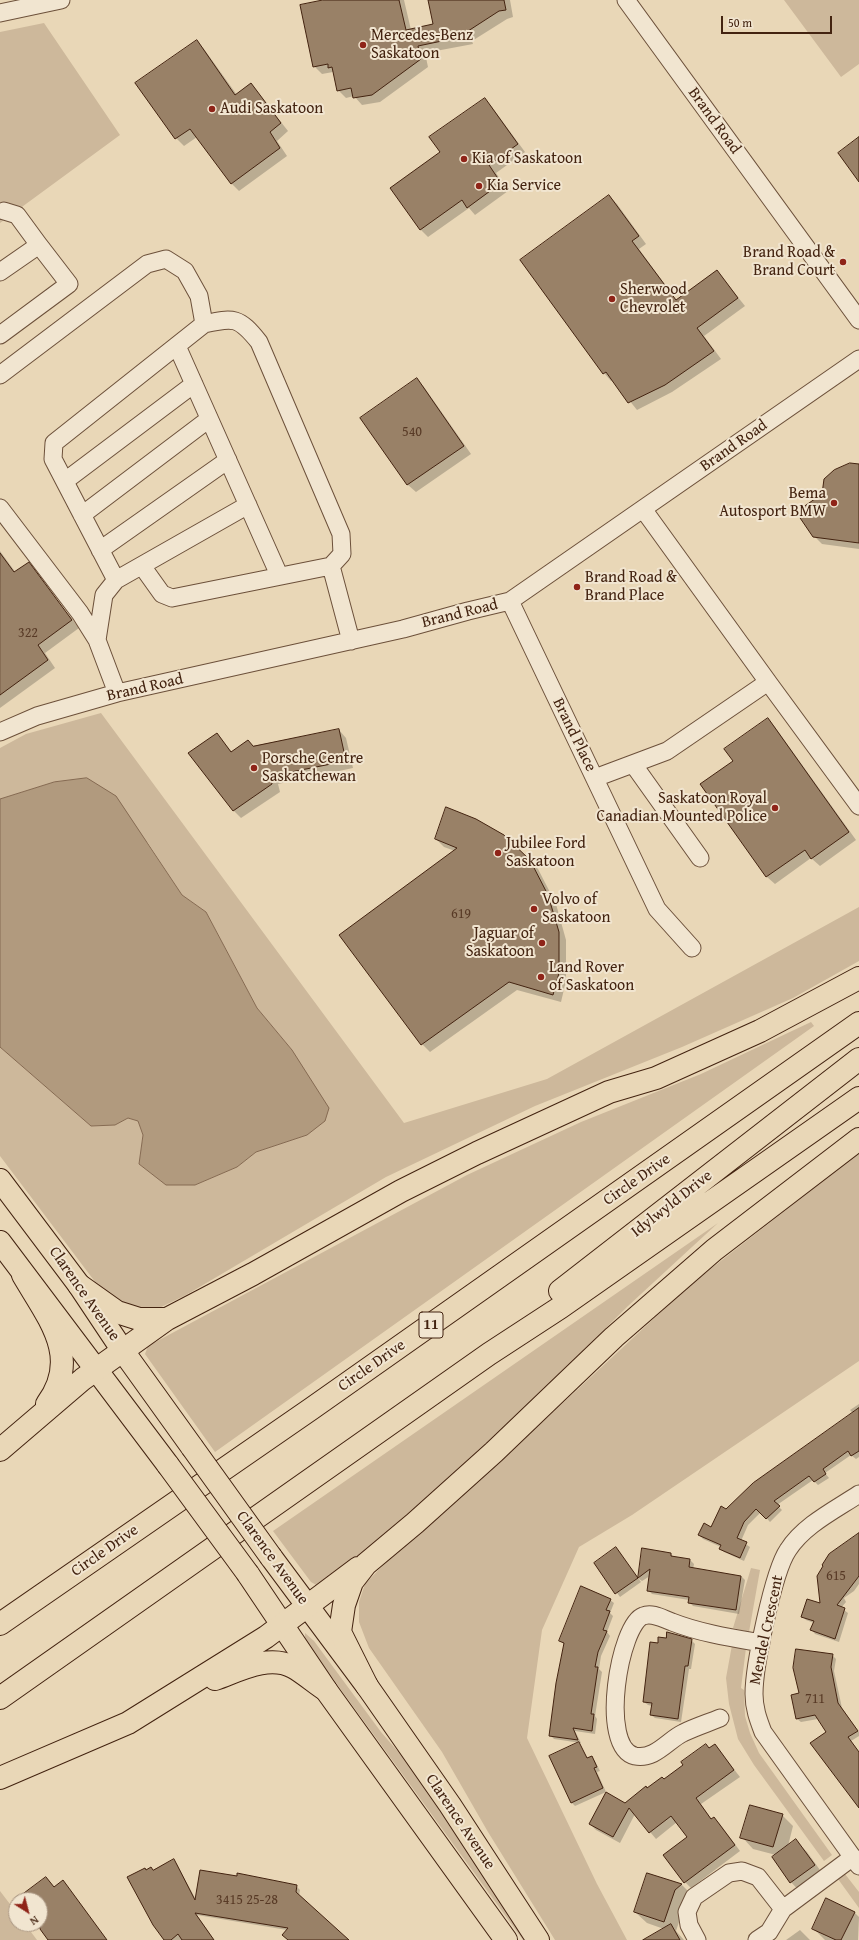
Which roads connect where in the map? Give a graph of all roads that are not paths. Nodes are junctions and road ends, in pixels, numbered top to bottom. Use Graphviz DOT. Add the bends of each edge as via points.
graph roads {
  1 [pos="61,0"];
  2 [pos="626,0"];
  3 [pos="0,13"];
  4 [pos="4,211"];
  5 [pos="39,245"];
  6 [pos="0,272"];
  7 [pos="859,320"];
  8 [pos="204,324"];
  9 [pos="0,335"];
  10 [pos="177,346"];
  11 [pos="859,360"];
  12 [pos="0,375"];
  13 [pos="194,384"];
  14 [pos="209,419"];
  15 [pos="228,460"];
  16 [pos="65,481"];
  17 [pos="248,505"];
  18 [pos="0,508"];
  19 [pos="643,509"];
  20 [pos="82,515"];
  21 [pos="100,550"];
  22 [pos="142,566"];
  23 [pos="331,566"];
  24 [pos="279,575"];
  25 [pos="116,580"];
  26 [pos="510,601"];
  27 [pos="98,640"];
  28 [pos="351,641"];
  29 [pos="768,682"];
  30 [pos="117,693"];
  31 [pos="0,732"];
  32 [pos="633,764"];
  33 [pos="595,778"];
  34 [pos="859,806"];
  35 [pos="700,858"];
  36 [pos="692,948"];
  37 [pos="859,978"];
  38 [pos="859,1023"];
  39 [pos="859,1059"];
  40 [pos="859,1098"];
  41 [pos="859,1139"];
  42 [pos="0,1180"];
  43 [pos="0,1242"];
  44 [pos="23,1275"];
  45 [pos="79,1285"];
  46 [pos="168,1320"];
  47 [pos="123,1351"];
  48 [pos="489,1354"];
  49 [pos="96,1369"];
  50 [pos="38,1417"];
  51 [pos="0,1450"];
  52 [pos="859,1494"];
  53 [pos="415,1523"];
  54 [pos="308,1607"];
  55 [pos="0,1624"];
  56 [pos="282,1625"];
  57 [pos="761,1644"];
  58 [pos="367,1686"];
  59 [pos="326,1690"];
  60 [pos="174,1693"];
  61 [pos="0,1698"];
  62 [pos="720,1718"];
  63 [pos="0,1778"];
  64 [pos="856,1862"];
  65 [pos="783,1909"];
  66 [pos="506,1940"];
  67 [pos="538,1940"];
  68 [pos="697,1940"];
  69 [pos="757,1940"];
  1 -- 3 [label="street"];
  2 -- 7 [label="street, Brand Road"];
  4 -- 5 [label="street" via="17,215"];
  5 -- 6 [label="street"];
  5 -- 9 [label="street" via="69,284"];
  8 -- 10 [label="street"];
  8 -- 12 [label="street" via="199,296 185,271 166,260 147,264"];
  8 -- 23 [label="street" via="228,319 246,327 259,342 341,534 342,554"];
  10 -- 13 [label="street"];
  10 -- 16 [label="street" via="54,443 54,459"];
  11 -- 19 [label="street, Brand Road"];
  13 -- 14 [label="street"];
  13 -- 16 [label="street"];
  14 -- 15 [label="street"];
  14 -- 20 [label="street"];
  15 -- 17 [label="street"];
  15 -- 21 [label="street"];
  16 -- 20 [label="street"];
  17 -- 22 [label="street"];
  17 -- 24 [label="street"];
  18 -- 27 [label="street"];
  19 -- 26 [label="street, Brand Road"];
  19 -- 29 [label="street"];
  20 -- 21 [label="street"];
  21 -- 25 [label="street"];
  22 -- 24 [label="street" via="162,594 172,598"];
  22 -- 25 [label="street"];
  23 -- 24 [label="street"];
  23 -- 28 [label="street"];
  25 -- 27 [label="street" via="104,595"];
  26 -- 28 [label="street, Brand Road"];
  26 -- 33 [label="street, Brand Place"];
  27 -- 30 [label="street"];
  28 -- 30 [label="street, Brand Road"];
  29 -- 32 [label="street" via="667,751"];
  29 -- 34 [label="street"];
  30 -- 31 [label="street, Brand Road" via="37,716"];
  32 -- 33 [label="street"];
  32 -- 35 [label="street"];
  33 -- 36 [label="street, Brand Place" via="657,909"];
  37 -- 46 [label="main road" via="760,1031 656,1078 609,1092 477,1153 401,1191"];
  38 -- 55 [label="main road, Circle Drive / 11" via="311,1409"];
  39 -- 48 [label="main road, Idylwyld Drive" via="553,1297"];
  40 -- 48 [label="main road" via="561,1307"];
  41 -- 53 [label="main road" via="714,1250 614,1336 494,1452"];
  42 -- 45 [label="main road, Clarence Avenue"];
  43 -- 44 [label="main road, Clarence Avenue"];
  44 -- 49 [label="main road, Clarence Avenue"];
  44 -- 50 [label="main road" via="52,1325 62,1352 63,1369 57,1391"];
  45 -- 46 [label="main road" via="117,1312 139,1319"];
  45 -- 47 [label="main road, Clarence Avenue"];
  46 -- 47 [label="main road"];
  47 -- 49 [label="main road"];
  47 -- 54 [label="main road, Clarence Avenue, bridge"];
  48 -- 61 [label="main road"];
  49 -- 50 [label="main road"];
  49 -- 56 [label="main road, Clarence Avenue, bridge" via="248,1574"];
  50 -- 51 [label="main road"];
  52 -- 57 [label="street, Mendel Crescent" via="800,1534 788,1550 776,1582"];
  53 -- 54 [label="main road"];
  53 -- 58 [label="main road" via="366,1564 352,1582 344,1605 340,1632"];
  54 -- 56 [label="main road"];
  54 -- 58 [label="main road, Clarence Avenue"];
  56 -- 59 [label="main road, Clarence Avenue"];
  56 -- 60 [label="main road"];
  57 -- 62 [label="street" via="685,1627 653,1614 642,1616 635,1622 622,1655 615,1693 616,1726 623,1748 635,1756 652,1755 682,1733"];
  57 -- 64 [label="street, Mendel Crescent" via="754,1693 756,1714 763,1732"];
  58 -- 67 [label="main road, Clarence Avenue" via="450,1805"];
  59 -- 60 [label="main road" via="292,1666 275,1662 261,1663"];
  59 -- 66 [label="main road, Clarence Avenue"];
  60 -- 63 [label="main road" via="128,1723"];
  64 -- 65 [label="street"];
  65 -- 68 [label="street" via="758,1877 742,1871 728,1874 694,1897 690,1904 687,1912 689,1925"];
  65 -- 69 [label="street" via="768,1932"];
}
